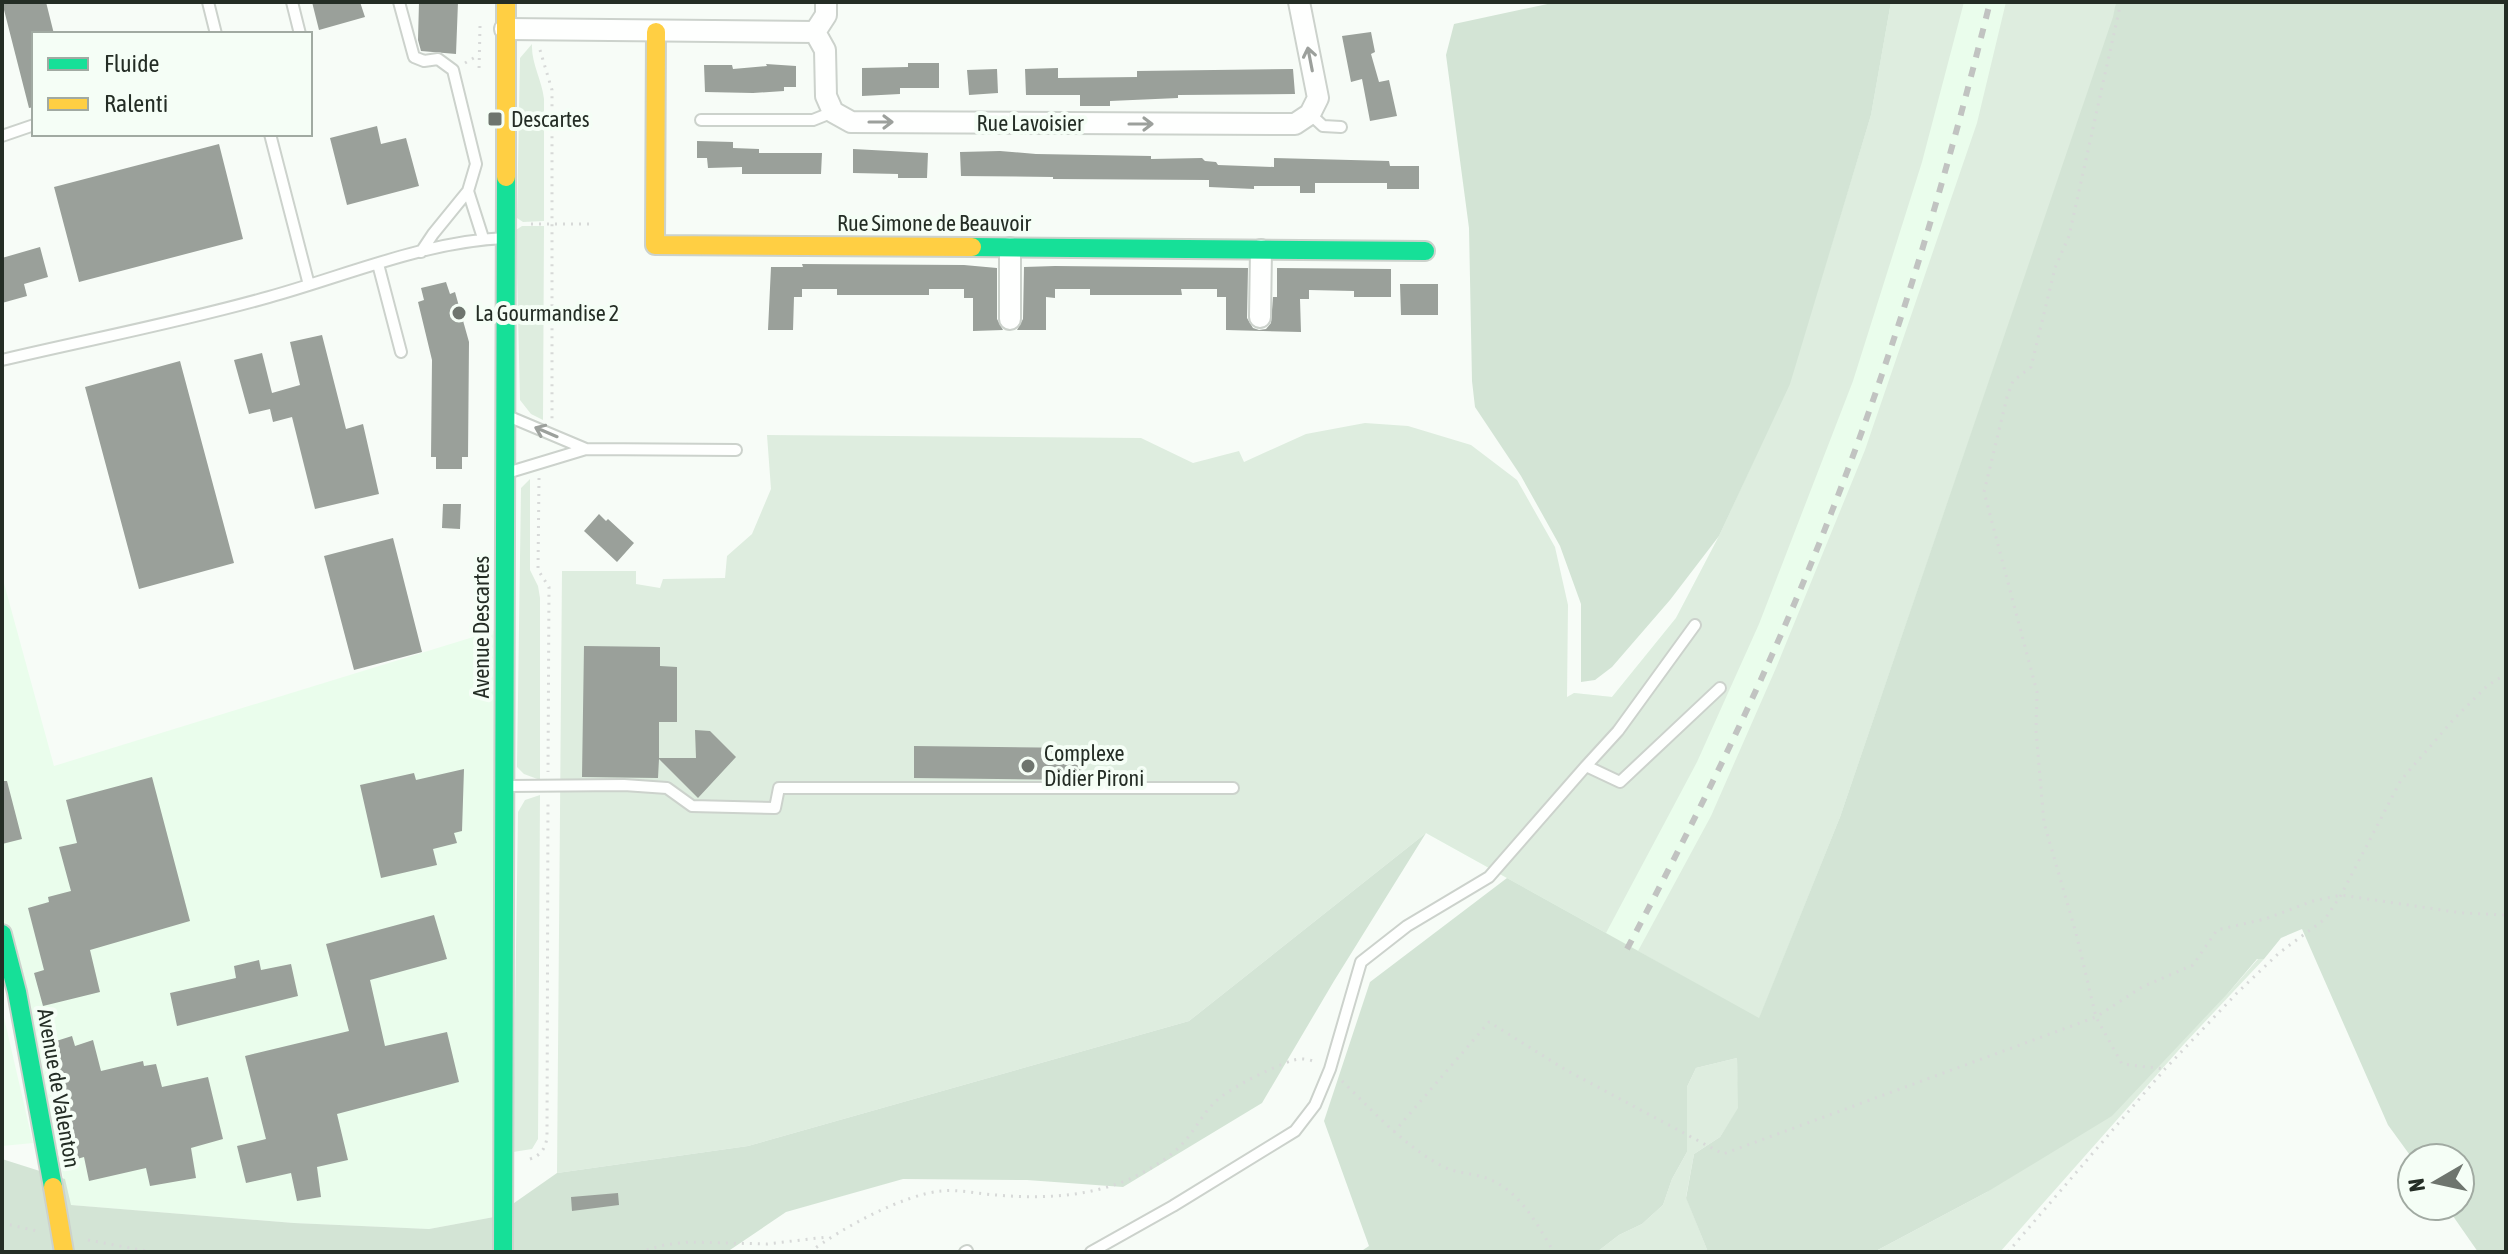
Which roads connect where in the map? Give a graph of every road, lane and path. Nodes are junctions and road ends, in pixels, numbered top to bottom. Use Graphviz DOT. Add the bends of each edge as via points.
graph roads {
  1 [pos="208,2"];
  2 [pos="292,2"];
  3 [pos="399,2"];
  4 [pos="506,2"];
  5 [pos="826,2"];
  6 [pos="1299,2"];
  7 [pos="2121,2"];
  8 [pos="505,29"];
  9 [pos="539,29"];
  10 [pos="216,32"];
  11 [pos="300,32"];
  12 [pos="656,32"];
  13 [pos="815,32"];
  14 [pos="833,112"];
  15 [pos="1310,114"];
  16 [pos="701,120"];
  17 [pos="32,126"];
  18 [pos="1341,127"];
  19 [pos="2,136"];
  20 [pos="271,136"];
  21 [pos="468,191"];
  22 [pos="563,223"];
  23 [pos="591,224"];
  24 [pos="483,238"];
  25 [pos="506,238"];
  26 [pos="1010,248"];
  27 [pos="1261,250"];
  28 [pos="1425,251"];
  29 [pos="421,252"];
  30 [pos="378,264"];
  31 [pos="309,285"];
  32 [pos="1260,317"];
  33 [pos="1010,319"];
  34 [pos="401,352"];
  35 [pos="2,360"];
  36 [pos="507,416"];
  37 [pos="550,434"];
  38 [pos="586,449"];
  39 [pos="736,450"];
  40 [pos="544,461"];
  41 [pos="506,473"];
  42 [pos="1695,625"];
  43 [pos="2506,674"];
  44 [pos="1720,688"];
  45 [pos="1586,766"];
  46 [pos="548,785"];
  47 [pos="504,786"];
  48 [pos="1233,788"];
  49 [pos="2341,895"];
  50 [pos="2506,915"];
  51 [pos="2,934"];
  52 [pos="2096,1017"];
  53 [pos="1330,1069"];
  54 [pos="2165,1069"];
  55 [pos="1394,1132"];
  56 [pos="503,1165"];
  57 [pos="831,1236"];
  58 [pos="64,1252"];
  59 [pos="503,1252"];
  60 [pos="639,1252"];
  61 [pos="810,1252"];
  62 [pos="1091,1252"];
  63 [pos="1554,1252"];
  64 [pos="2008,1252"];
  1 -- 10 [label="lane"];
  2 -- 11 [label="lane"];
  3 -- 21 [label="lane" via="414,57 438,59 453,70 476,164"];
  4 -- 8 [label="main road, Avenue Descartes"];
  5 -- 13 [label="street" via="826,15"];
  15 -- 6 [label="street, one-way" via="1318,98"];
  7 -- 52 [label="path" via="2069,236 2055,268 2031,367 2013,381 2007,397 1984,492 2037,692 2044,823"];
  8 -- 9 [label="street"];
  8 -- 25 [label="main road, Avenue Descartes"];
  9 -- 12 [label="street"];
  9 -- 37 [label="path" via="540,54 552,90"];
  12 -- 13 [label="street"];
  12 -- 26 [label="main road, Rue Simone de Beauvoir" via="655,245"];
  13 -- 14 [label="street" via="825,50 826,96"];
  14 -- 15 [label="street, Rue Lavoisier, one-way" via="851,122 1280,124 1295,124"];
  14 -- 16 [label="lane" via="813,120"];
  15 -- 18 [label="lane" via="1323,126"];
  17 -- 19 [label="lane"];
  20 -- 31 [label="lane"];
  21 -- 24 [label="lane"];
  21 -- 29 [label="lane"];
  22 -- 23 [label="path"];
  24 -- 25 [label="lane"];
  24 -- 29 [label="lane"];
  25 -- 36 [label="main road, Avenue Descartes"];
  26 -- 27 [label="main road, Rue Simone de Beauvoir"];
  26 -- 33 [label="street"];
  27 -- 28 [label="main road, Rue Simone de Beauvoir"];
  27 -- 32 [label="street"];
  29 -- 30 [label="lane"];
  30 -- 31 [label="lane"];
  30 -- 34 [label="lane"];
  31 -- 35 [label="lane"];
  37 -- 36 [label="lane, one-way"];
  36 -- 41 [label="main road, Avenue Descartes"];
  37 -- 38 [label="lane"];
  38 -- 39 [label="lane"];
  38 -- 40 [label="lane"];
  40 -- 41 [label="lane"];
  40 -- 46 [label="path" via="538,480 538,570 549,587"];
  41 -- 47 [label="main road, Avenue Descartes"];
  42 -- 45 [label="lane"];
  43 -- 49 [label="path" via="2454,719 2401,780"];
  44 -- 45 [label="lane" via="1620,782"];
  45 -- 53 [label="lane" via="1489,877 1407,926 1361,962"];
  46 -- 47 [label="lane"];
  46 -- 48 [label="lane" via="667,788 692,806 775,808 779,788"];
  46 -- 56 [label="path" via="546,1147 540,1154"];
  47 -- 56 [label="main road, Avenue Descartes"];
  49 -- 50 [label="path"];
  49 -- 52 [label="path" via="2217,930 2193,965 2142,987"];
  49 -- 54 [label="path" via="2325,919 2266,964"];
  51 -- 58 [label="main road, Avenue de Valenton, bridge"];
  52 -- 54 [label="path" via="2122,1064"];
  52 -- 55 [label="path" via="1723,1154 1489,1022"];
  53 -- 55 [label="path"];
  53 -- 57 [label="path" via="1295,1060 1233,1088 1169,1157 1092,1191 1055,1197 932,1192"];
  53 -- 62 [label="lane" via="1315,1105 1295,1131"];
  54 -- 64 [label="path"];
  55 -- 63 [label="path" via="1442,1166 1500,1184 1526,1208"];
  56 -- 59 [label="main road, Avenue Descartes"];
  57 -- 60 [label="path" via="767,1244 689,1242"];
  57 -- 61 [label="path"];
}
